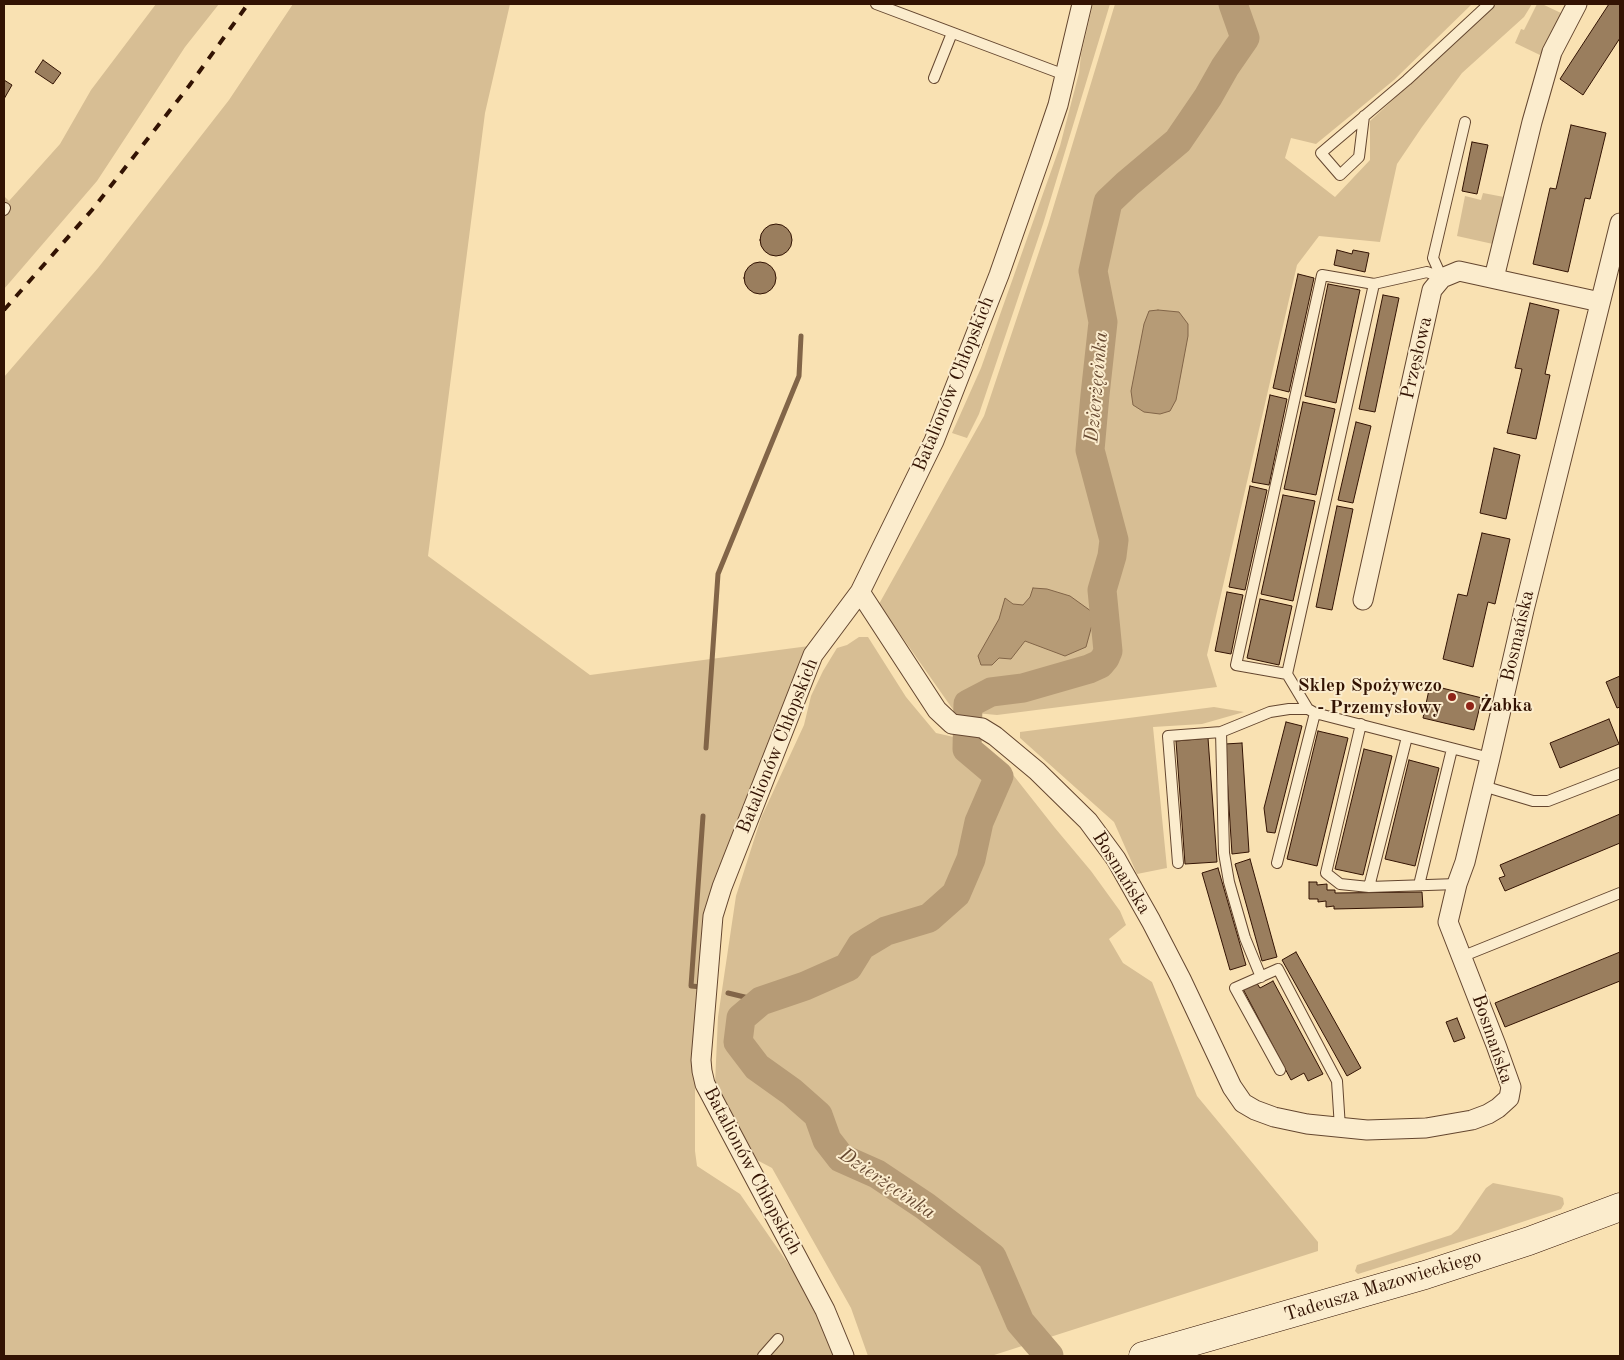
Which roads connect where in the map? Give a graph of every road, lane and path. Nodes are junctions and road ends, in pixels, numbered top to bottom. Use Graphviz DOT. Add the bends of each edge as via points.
graph roads {
  1 [pos="876,4"];
  2 [pos="1082,4"];
  3 [pos="1489,4"];
  4 [pos="1577,4"];
  5 [pos="952,33"];
  6 [pos="1065,75"];
  7 [pos="934,78"];
  8 [pos="1364,116"];
  9 [pos="1465,122"];
  10 [pos="1620,223"];
  11 [pos="1442,278"];
  12 [pos="1494,278"];
  13 [pos="1374,284"];
  14 [pos="1600,302"];
  15 [pos="860,592"];
  16 [pos="1362,600"];
  17 [pos="1287,674"];
  18 [pos="1312,711"];
  19 [pos="1361,724"];
  20 [pos="1222,732"];
  21 [pos="1407,738"];
  22 [pos="1452,749"];
  23 [pos="1490,758"];
  24 [pos="1620,773"];
  25 [pos="1483,786"];
  26 [pos="1178,862"];
  27 [pos="1277,863"];
  28 [pos="1457,884"];
  29 [pos="1420,885"];
  30 [pos="1369,886"];
  31 [pos="1620,893"];
  32 [pos="1462,956"];
  33 [pos="1261,977"];
  34 [pos="1280,1070"];
  35 [pos="1340,1128"];
  36 [pos="1620,1207"];
  37 [pos="778,1339"];
  38 [pos="763,1356"];
  39 [pos="844,1356"];
  40 [pos="1143,1356"];
  1 -- 5 [label="lane"];
  2 -- 6 [label="street, Batalionów Chłopskich"];
  3 -- 8 [label="lane"];
  4 -- 12 [label="street" via="1552,52"];
  5 -- 6 [label="lane"];
  5 -- 7 [label="lane"];
  6 -- 15 [label="street, Batalionów Chłopskich" via="1058,105 999,275 934,441"];
  8 -- 8 [label="lane" via="1321,153 1340,175 1359,157"];
  9 -- 11 [label="lane" via="1433,258"];
  10 -- 14 [label="street, Bosmańska"];
  11 -- 12 [label="street" via="1459,271"];
  11 -- 13 [label="lane" via="1427,272"];
  11 -- 16 [label="street, Przęsłowa" via="1432,290"];
  12 -- 14 [label="street"];
  13 -- 17 [label="lane"];
  13 -- 17 [label="lane" via="1322,275 1236,664"];
  14 -- 23 [label="street, Bosmańska"];
  15 -- 35 [label="street, Bosmańska" via="937,710 952,724 982,728 995,736 1088,821 1116,860 1243,1103 1274,1118"];
  15 -- 39 [label="street, Batalionów Chłopskich" via="813,655 716,904 711,929 701,1060 709,1093 825,1310"];
  17 -- 18 [label="lane"];
  18 -- 19 [label="lane"];
  18 -- 20 [label="lane" via="1289,709 1270,712"];
  18 -- 27 [label="lane"];
  19 -- 21 [label="lane"];
  19 -- 30 [label="lane" via="1326,873 1340,884"];
  20 -- 26 [label="lane" via="1168,736"];
  20 -- 33 [label="lane" via="1224,853 1245,938"];
  21 -- 22 [label="lane"];
  21 -- 30 [label="lane"];
  22 -- 23 [label="lane"];
  22 -- 29 [label="lane"];
  23 -- 25 [label="street, Bosmańska"];
  24 -- 25 [label="lane" via="1548,801 1533,801"];
  25 -- 28 [label="street, Bosmańska"];
  28 -- 29 [label="lane"];
  28 -- 32 [label="street, Bosmańska" via="1448,922"];
  29 -- 30 [label="lane"];
  31 -- 32 [label="lane"];
  32 -- 35 [label="street, Bosmańska" via="1511,1087 1509,1098 1498,1108 1472,1120 1426,1128"];
  33 -- 34 [label="lane" via="1235,988"];
  33 -- 35 [label="lane" via="1278,969 1337,1081"];
  36 -- 40 [label="main road, Tadeusza Mazowieckiego" via="1466,1263"];
  37 -- 38 [label="lane"];
}
